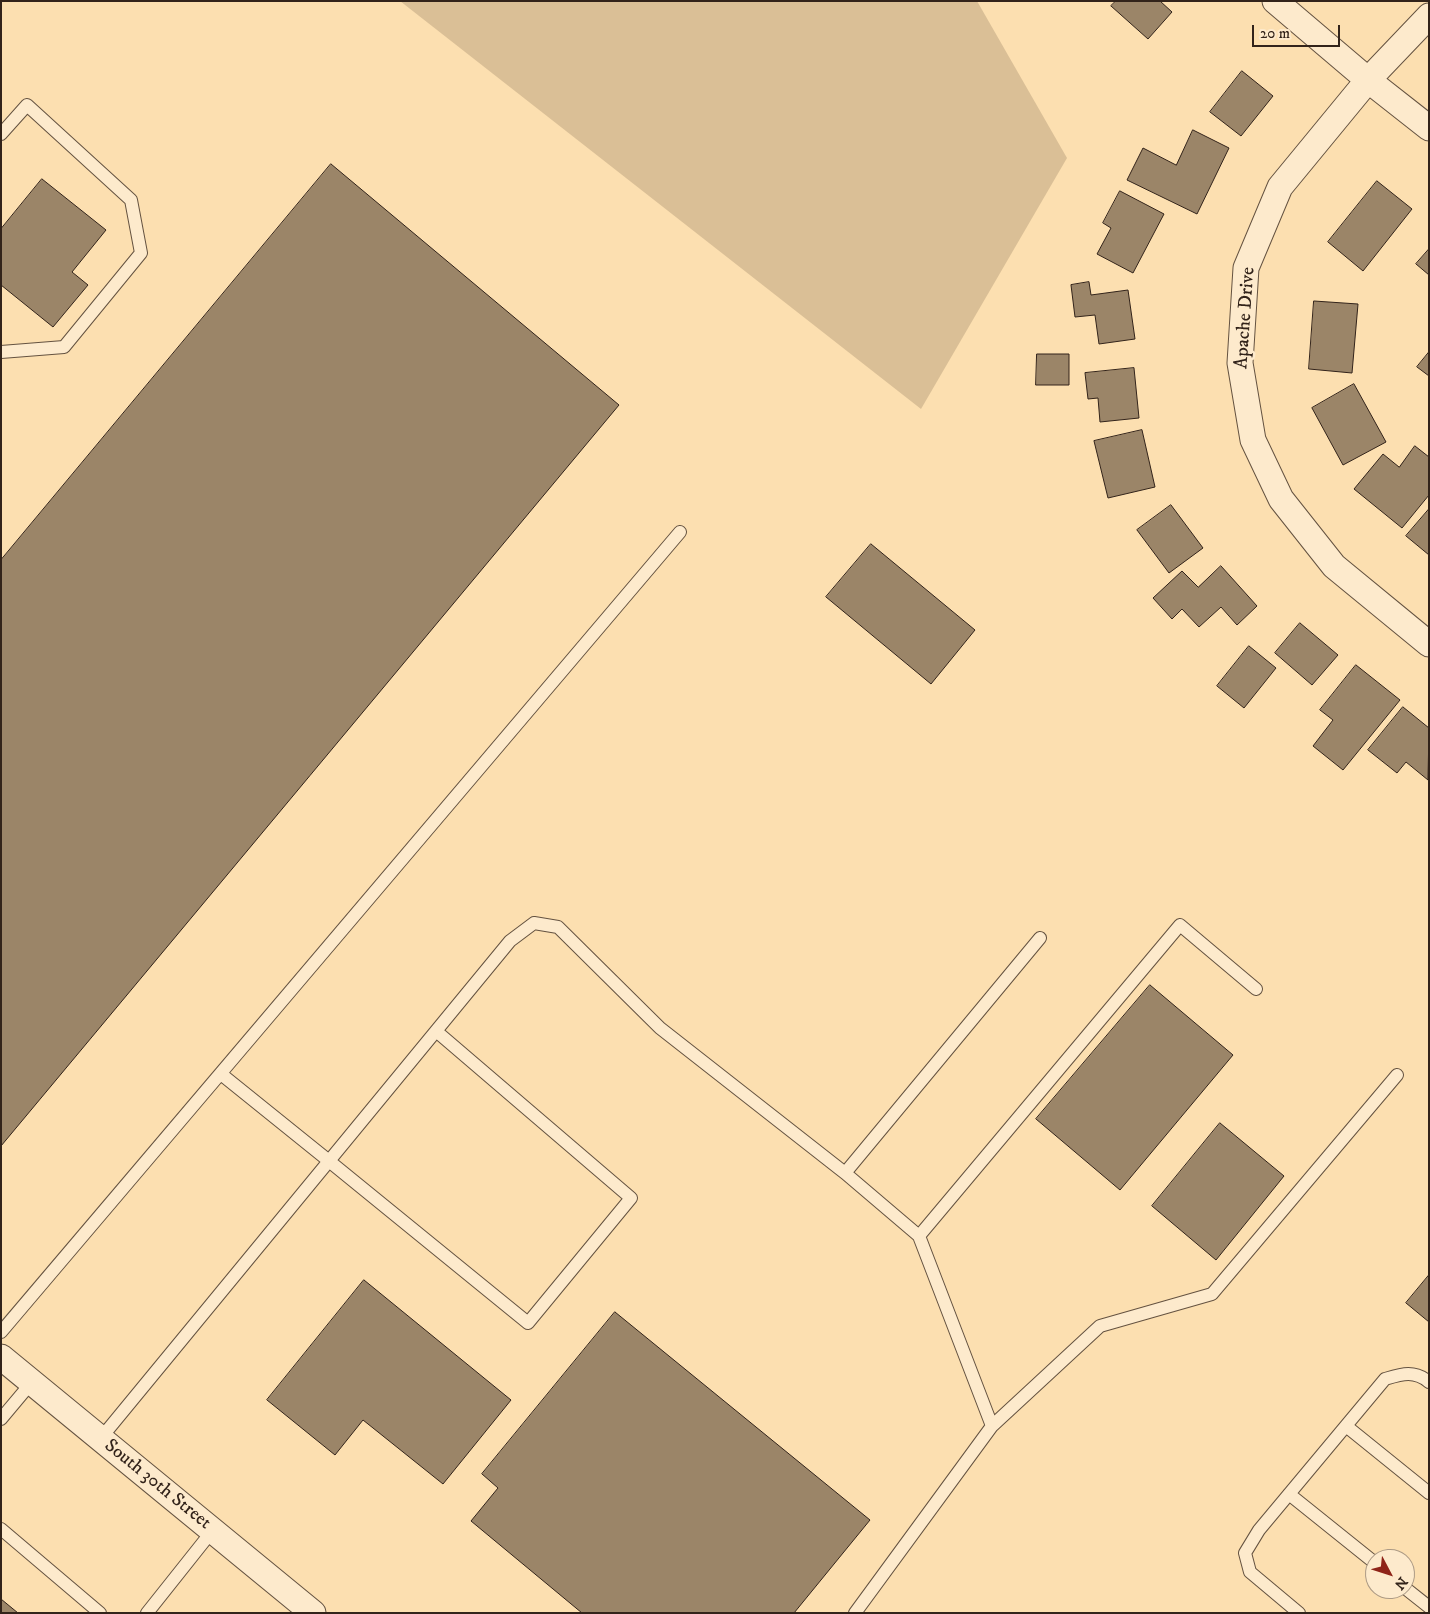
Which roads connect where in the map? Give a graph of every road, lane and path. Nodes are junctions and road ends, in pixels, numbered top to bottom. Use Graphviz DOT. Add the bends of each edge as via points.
graph roads {
  1 [pos="1275,1"];
  2 [pos="1429,16"];
  3 [pos="1368,80"];
  4 [pos="1429,128"];
  5 [pos="1,134"];
  6 [pos="1,352"];
  7 [pos="680,532"];
  8 [pos="1429,644"];
  9 [pos="1040,938"];
  10 [pos="1256,990"];
  11 [pos="436,1031"];
  12 [pos="221,1074"];
  13 [pos="1397,1075"];
  14 [pos="329,1161"];
  15 [pos="845,1173"];
  16 [pos="920,1236"];
  17 [pos="1,1332"];
  18 [pos="1,1357"];
  19 [pos="32,1382"];
  20 [pos="1429,1382"];
  21 [pos="1,1419"];
  22 [pos="992,1426"];
  23 [pos="1346,1426"];
  24 [pos="101,1438"];
  25 [pos="1429,1493"];
  26 [pos="1289,1494"];
  27 [pos="1,1529"];
  28 [pos="213,1530"];
  29 [pos="1365,1556"];
  30 [pos="1415,1596"];
  31 [pos="1429,1607"];
  32 [pos="100,1613"];
  33 [pos="147,1613"];
  34 [pos="313,1613"];
  35 [pos="855,1613"];
  36 [pos="1299,1613"];
  1 -- 3 [label="street"];
  2 -- 3 [label="street, Apache Drive"];
  3 -- 4 [label="street"];
  3 -- 8 [label="street, Apache Drive" via="1280,187 1246,268 1240,363 1253,440 1281,499 1334,566"];
  5 -- 6 [label="lane" via="27,105 131,200 141,253 64,347"];
  7 -- 12 [label="lane"];
  9 -- 15 [label="lane"];
  10 -- 16 [label="lane" via="1180,925"];
  11 -- 14 [label="lane"];
  11 -- 14 [label="lane" via="631,1198 528,1323"];
  11 -- 15 [label="lane" via="510,941 534,923 558,927 660,1028"];
  12 -- 14 [label="lane"];
  12 -- 17 [label="lane"];
  13 -- 22 [label="lane" via="1212,1294 1100,1326"];
  14 -- 24 [label="lane"];
  15 -- 16 [label="lane"];
  16 -- 22 [label="lane"];
  18 -- 19 [label="street, South 30th Street"];
  19 -- 21 [label="lane"];
  19 -- 24 [label="street, South 30th Street"];
  20 -- 23 [label="lane" via="1423,1377 1405,1373 1386,1379"];
  22 -- 35 [label="lane"];
  23 -- 25 [label="lane"];
  23 -- 26 [label="lane"];
  24 -- 28 [label="street, South 30th Street"];
  26 -- 29 [label="lane"];
  26 -- 36 [label="lane" via="1259,1530 1245,1553 1250,1572"];
  27 -- 32 [label="lane"];
  28 -- 33 [label="lane"];
  28 -- 34 [label="street, South 30th Street"];
  30 -- 31 [label="lane"];
}
